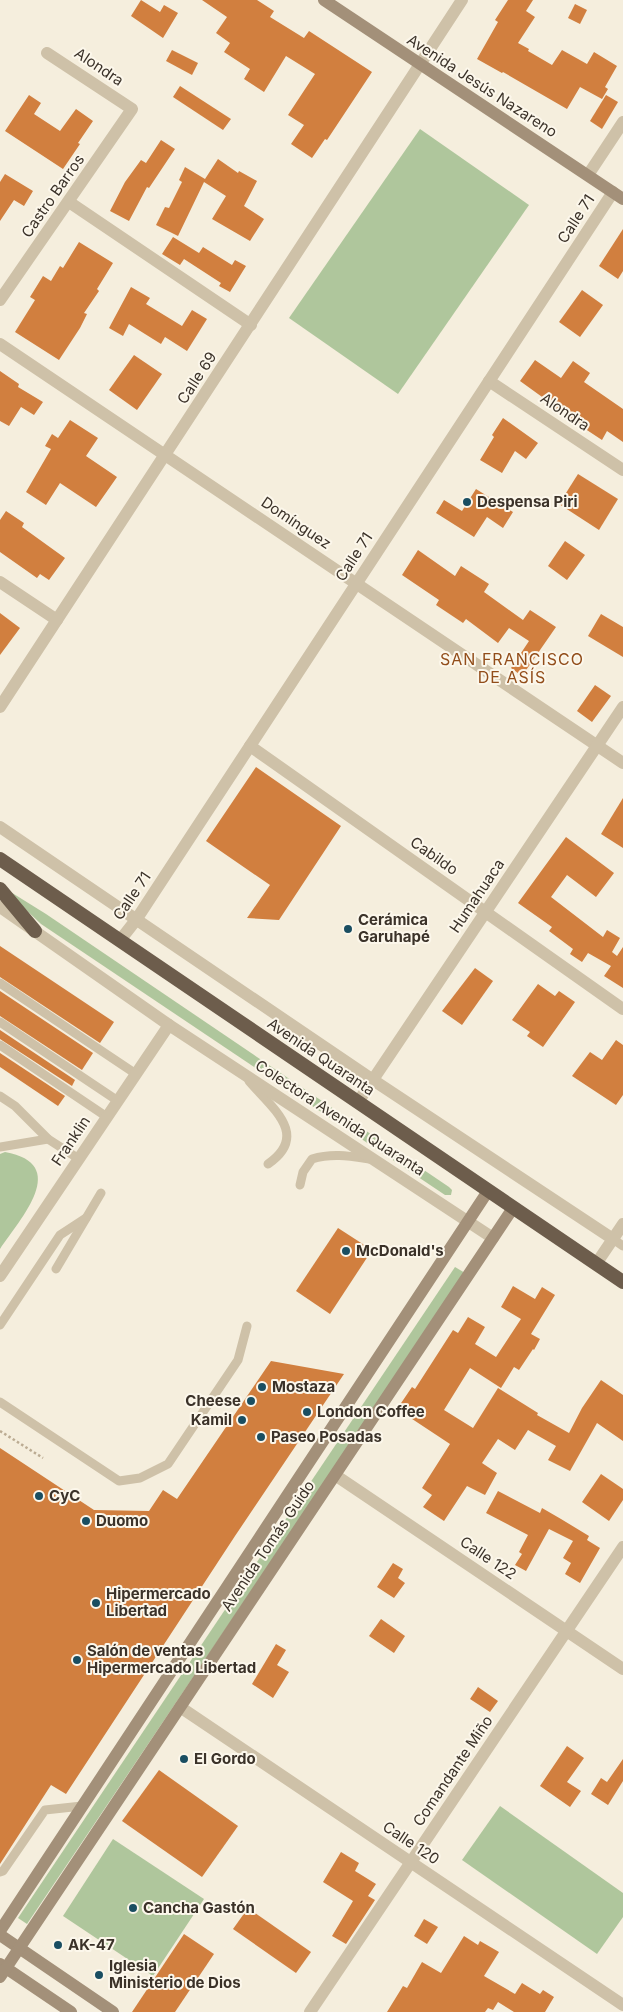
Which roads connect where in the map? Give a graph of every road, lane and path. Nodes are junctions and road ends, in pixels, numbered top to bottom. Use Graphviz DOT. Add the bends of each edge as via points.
graph roads {
  1 [pos="324,0"];
  2 [pos="462,0"];
  3 [pos="47,52"];
  4 [pos="420,65"];
  5 [pos="132,109"];
  6 [pos="623,122"];
  7 [pos="588,175"];
  8 [pos="618,196"];
  9 [pos="69,202"];
  10 [pos="0,300"];
  11 [pos="251,325"];
  12 [pos="0,344"];
  13 [pos="489,381"];
  14 [pos="166,455"];
  15 [pos="623,470"];
  16 [pos="0,582"];
  17 [pos="356,584"];
  18 [pos="57,620"];
  19 [pos="0,707"];
  20 [pos="623,707"];
  21 [pos="250,746"];
  22 [pos="597,746"];
  23 [pos="623,763"];
  24 [pos="0,827"];
  25 [pos="0,859"];
  26 [pos="0,889"];
  27 [pos="0,907"];
  28 [pos="485,912"];
  29 [pos="136,920"];
  30 [pos="35,931"];
  31 [pos="121,939"];
  32 [pos="0,982"];
  33 [pos="623,1010"];
  34 [pos="0,1022"];
  35 [pos="169,1025"];
  36 [pos="0,1045"];
  37 [pos="241,1072"];
  38 [pos="136,1074"];
  39 [pos="373,1080"];
  40 [pos="0,1096"];
  41 [pos="118,1101"];
  42 [pos="358,1102"];
  43 [pos="107,1117"];
  44 [pos="48,1139"];
  45 [pos="0,1147"];
  46 [pos="79,1159"];
  47 [pos="374,1159"];
  48 [pos="268,1164"];
  49 [pos="300,1185"];
  50 [pos="488,1191"];
  51 [pos="101,1193"];
  52 [pos="513,1208"];
  53 [pos="86,1218"];
  54 [pos="468,1221"];
  55 [pos="623,1224"];
  56 [pos="493,1238"];
  57 [pos="618,1242"];
  58 [pos="596,1264"];
  59 [pos="56,1269"];
  60 [pos="0,1276"];
  61 [pos="623,1282"];
  62 [pos="0,1325"];
  63 [pos="247,1326"];
  64 [pos="0,1402"];
  65 [pos="0,1430"];
  66 [pos="43,1458"];
  67 [pos="335,1475"];
  68 [pos="623,1547"];
  69 [pos="567,1631"];
  70 [pos="623,1669"];
  71 [pos="180,1707"];
  72 [pos="82,1806"];
  73 [pos="410,1863"];
  74 [pos="0,1872"];
  75 [pos="0,1931"];
  76 [pos="0,1934"];
  77 [pos="19,1949"];
  78 [pos="2,1970"];
  79 [pos="623,2006"];
  80 [pos="71,2012"];
  81 [pos="113,2012"];
  82 [pos="310,2012"];
  1 -- 4 [label="main road, Avenida Jesús Nazareno"];
  2 -- 4 [label="street, Calle 69"];
  3 -- 5 [label="street, Alondra"];
  4 -- 7 [label="main road, Avenida Jesús Nazareno"];
  4 -- 11 [label="street, Calle 69"];
  5 -- 9 [label="street, Castro Barros"];
  6 -- 7 [label="street"];
  7 -- 8 [label="main road, Avenida Jesús Nazareno"];
  8 -- 13 [label="street, Calle 71"];
  9 -- 10 [label="street, Castro Barros"];
  9 -- 11 [label="street"];
  11 -- 14 [label="street, Calle 69"];
  12 -- 14 [label="street, Domínguez"];
  13 -- 15 [label="street, Alondra"];
  13 -- 17 [label="street, Calle 71"];
  14 -- 17 [label="street, Domínguez"];
  14 -- 18 [label="street, Calle 69"];
  16 -- 18 [label="street"];
  17 -- 21 [label="street, Calle 71"];
  17 -- 22 [label="street, Domínguez"];
  18 -- 19 [label="street, Calle 69"];
  20 -- 22 [label="street, Humahuaca"];
  21 -- 28 [label="street, Cabildo"];
  21 -- 29 [label="street, Calle 71"];
  22 -- 23 [label="street, Domínguez"];
  22 -- 28 [label="street, Humahuaca"];
  24 -- 29 [label="street"];
  25 -- 31 [label="highway, Avenida Quaranta"];
  26 -- 30 [label="highway"];
  27 -- 30 [label="street, Colectora Avenida Quaranta"];
  28 -- 33 [label="street, Cabildo"];
  28 -- 39 [label="street, Humahuaca"];
  29 -- 31 [label="street, Calle 71"];
  29 -- 39 [label="street"];
  30 -- 35 [label="street, Colectora Avenida Quaranta"];
  31 -- 42 [label="highway, Avenida Quaranta"];
  32 -- 38 [label="lane"];
  34 -- 41 [label="lane"];
  35 -- 37 [label="street, Colectora Avenida Quaranta"];
  35 -- 38 [label="street, Franklin"];
  36 -- 43 [label="lane"];
  37 -- 47 [label="street, Colectora Avenida Quaranta"];
  37 -- 48 [label="lane" via="285,1124 288,1134 287,1144"];
  38 -- 41 [label="street, Franklin"];
  39 -- 42 [label="street, Humahuaca"];
  39 -- 57 [label="street"];
  40 -- 44 [label="lane" via="15,1106"];
  41 -- 43 [label="street, Franklin"];
  42 -- 50 [label="highway, Avenida Quaranta"];
  43 -- 46 [label="street, Franklin"];
  44 -- 45 [label="lane"];
  44 -- 46 [label="lane"];
  46 -- 60 [label="street, Franklin"];
  47 -- 49 [label="lane" via="326,1155 312,1159"];
  47 -- 54 [label="street, Colectora Avenida Quaranta"];
  50 -- 52 [label="highway, Avenida Quaranta"];
  50 -- 54 [label="main road, Avenida Tomás Guido"];
  51 -- 53 [label="lane"];
  52 -- 56 [label="main road, Avenida Tomás Guido"];
  52 -- 58 [label="highway, Avenida Quaranta"];
  53 -- 59 [label="lane"];
  53 -- 62 [label="lane" via="60,1235"];
  54 -- 56 [label="street, Colectora Avenida Quaranta"];
  54 -- 72 [label="main road, Avenida Tomás Guido"];
  55 -- 57 [label="street"];
  56 -- 67 [label="main road, Avenida Tomás Guido"];
  57 -- 58 [label="street"];
  58 -- 61 [label="highway, Avenida Quaranta"];
  63 -- 64 [label="lane" via="238,1360 168,1464 140,1478 119,1481"];
  65 -- 66 [label="path"];
  67 -- 69 [label="street, Calle 122"];
  67 -- 71 [label="main road, Avenida Tomás Guido"];
  68 -- 69 [label="street, Comandante Miño"];
  69 -- 70 [label="street, Calle 122"];
  69 -- 73 [label="street, Comandante Miño"];
  71 -- 73 [label="street, Calle 120"];
  71 -- 77 [label="main road, Avenida Tomás Guido"];
  72 -- 74 [label="lane" via="45,1810"];
  72 -- 75 [label="main road, Avenida Tomás Guido"];
  73 -- 79 [label="street, Calle 120"];
  73 -- 82 [label="street, Comandante Miño"];
  76 -- 77 [label="main road"];
  77 -- 78 [label="main road, Avenida Tomás Guido"];
  77 -- 81 [label="main road"];
  78 -- 80 [label="main road"];
}
